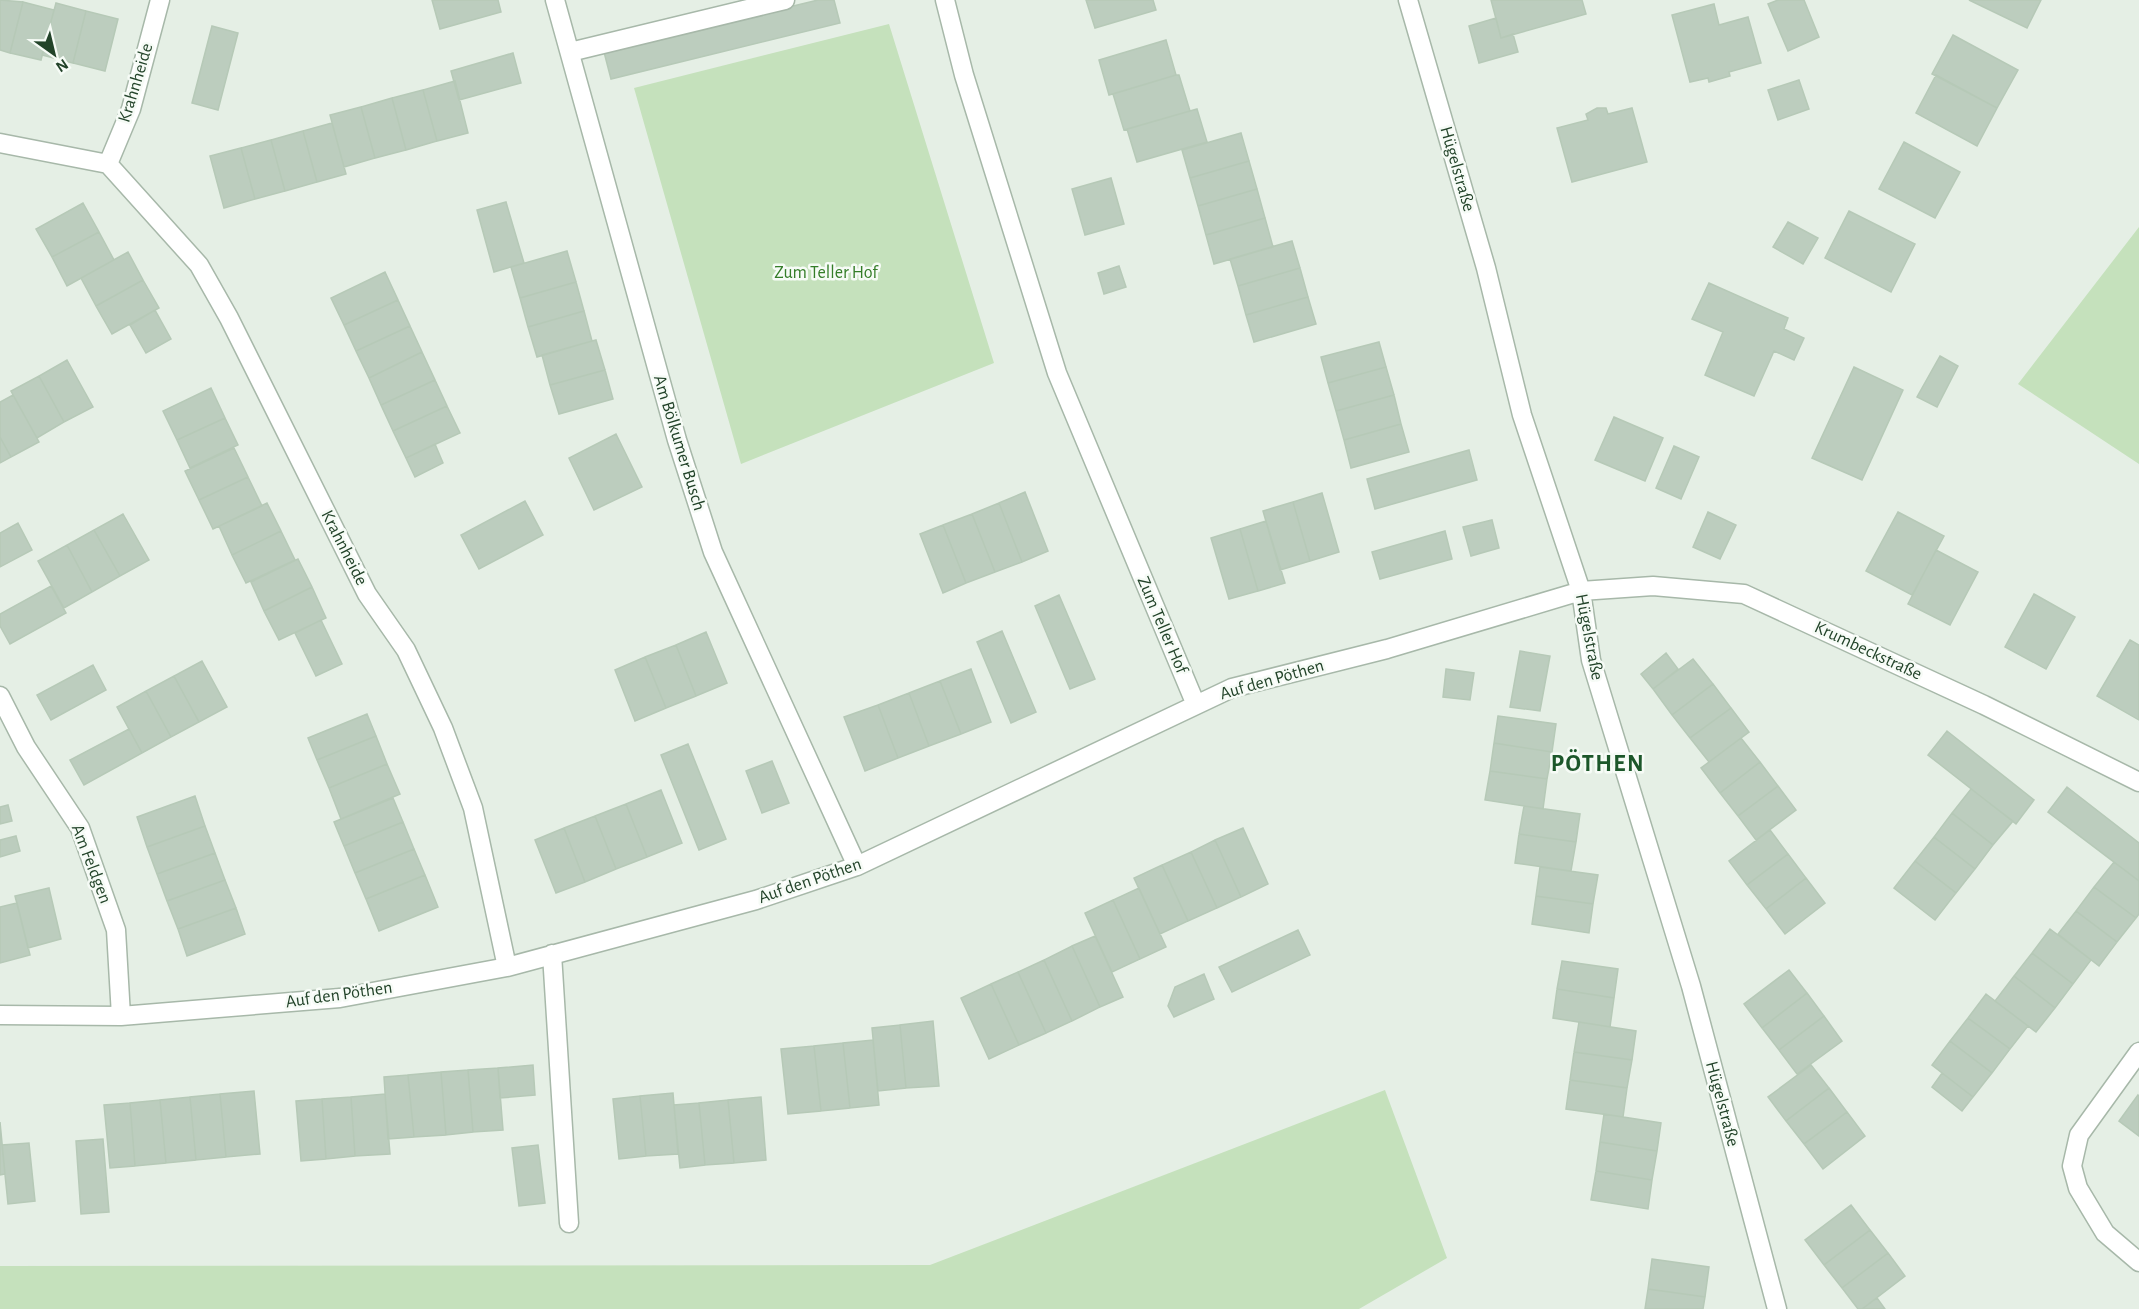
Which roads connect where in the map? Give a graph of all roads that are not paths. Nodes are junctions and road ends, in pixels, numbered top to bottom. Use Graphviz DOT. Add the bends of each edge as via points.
graph roads {
  1 [pos="160,0"];
  2 [pos="555,0"];
  3 [pos="785,0"];
  4 [pos="945,0"];
  5 [pos="1408,0"];
  6 [pos="570,52"];
  7 [pos="0,143"];
  8 [pos="108,164"];
  9 [pos="1581,591"];
  10 [pos="0,696"];
  11 [pos="1196,705"];
  12 [pos="2139,782"];
  13 [pos="857,866"];
  14 [pos="552,954"];
  15 [pos="507,967"];
  16 [pos="0,1015"];
  17 [pos="121,1016"];
  18 [pos="2139,1052"];
  19 [pos="569,1223"];
  20 [pos="2139,1262"];
  21 [pos="1777,1309"];
  1 -- 8 [label="street, Krahnheide" via="131,109"];
  2 -- 6 [label="street, Am Bölkumer Busch"];
  3 -- 6 [label="street"];
  4 -- 11 [label="street, Zum Teller Hof" via="964,75 1057,373"];
  5 -- 9 [label="street, Hügelstraße" via="1486,268 1522,415"];
  6 -- 13 [label="street, Am Bölkumer Busch" via="677,440 713,552"];
  7 -- 8 [label="street"];
  8 -- 15 [label="street, Krahnheide" via="199,265 367,594 406,650 474,808"];
  9 -- 11 [label="street, Auf den Pöthen" via="1387,649 1232,688"];
  9 -- 12 [label="street, Krumbeckstraße" via="1653,586 1744,594"];
  9 -- 21 [label="street, Hügelstraße" via="1591,660 1691,986"];
  10 -- 17 [label="street, Am Feldgen" via="26,747 81,828 116,930"];
  11 -- 13 [label="street, Auf den Pöthen"];
  13 -- 14 [label="street, Auf den Pöthen" via="756,900"];
  14 -- 15 [label="street, Auf den Pöthen"];
  14 -- 19 [label="street"];
  15 -- 17 [label="street, Auf den Pöthen" via="340,998"];
  16 -- 17 [label="street, Auf den Pöthen"];
  18 -- 20 [label="street" via="2079,1135 2072,1166 2078,1188 2105,1233"];
}
